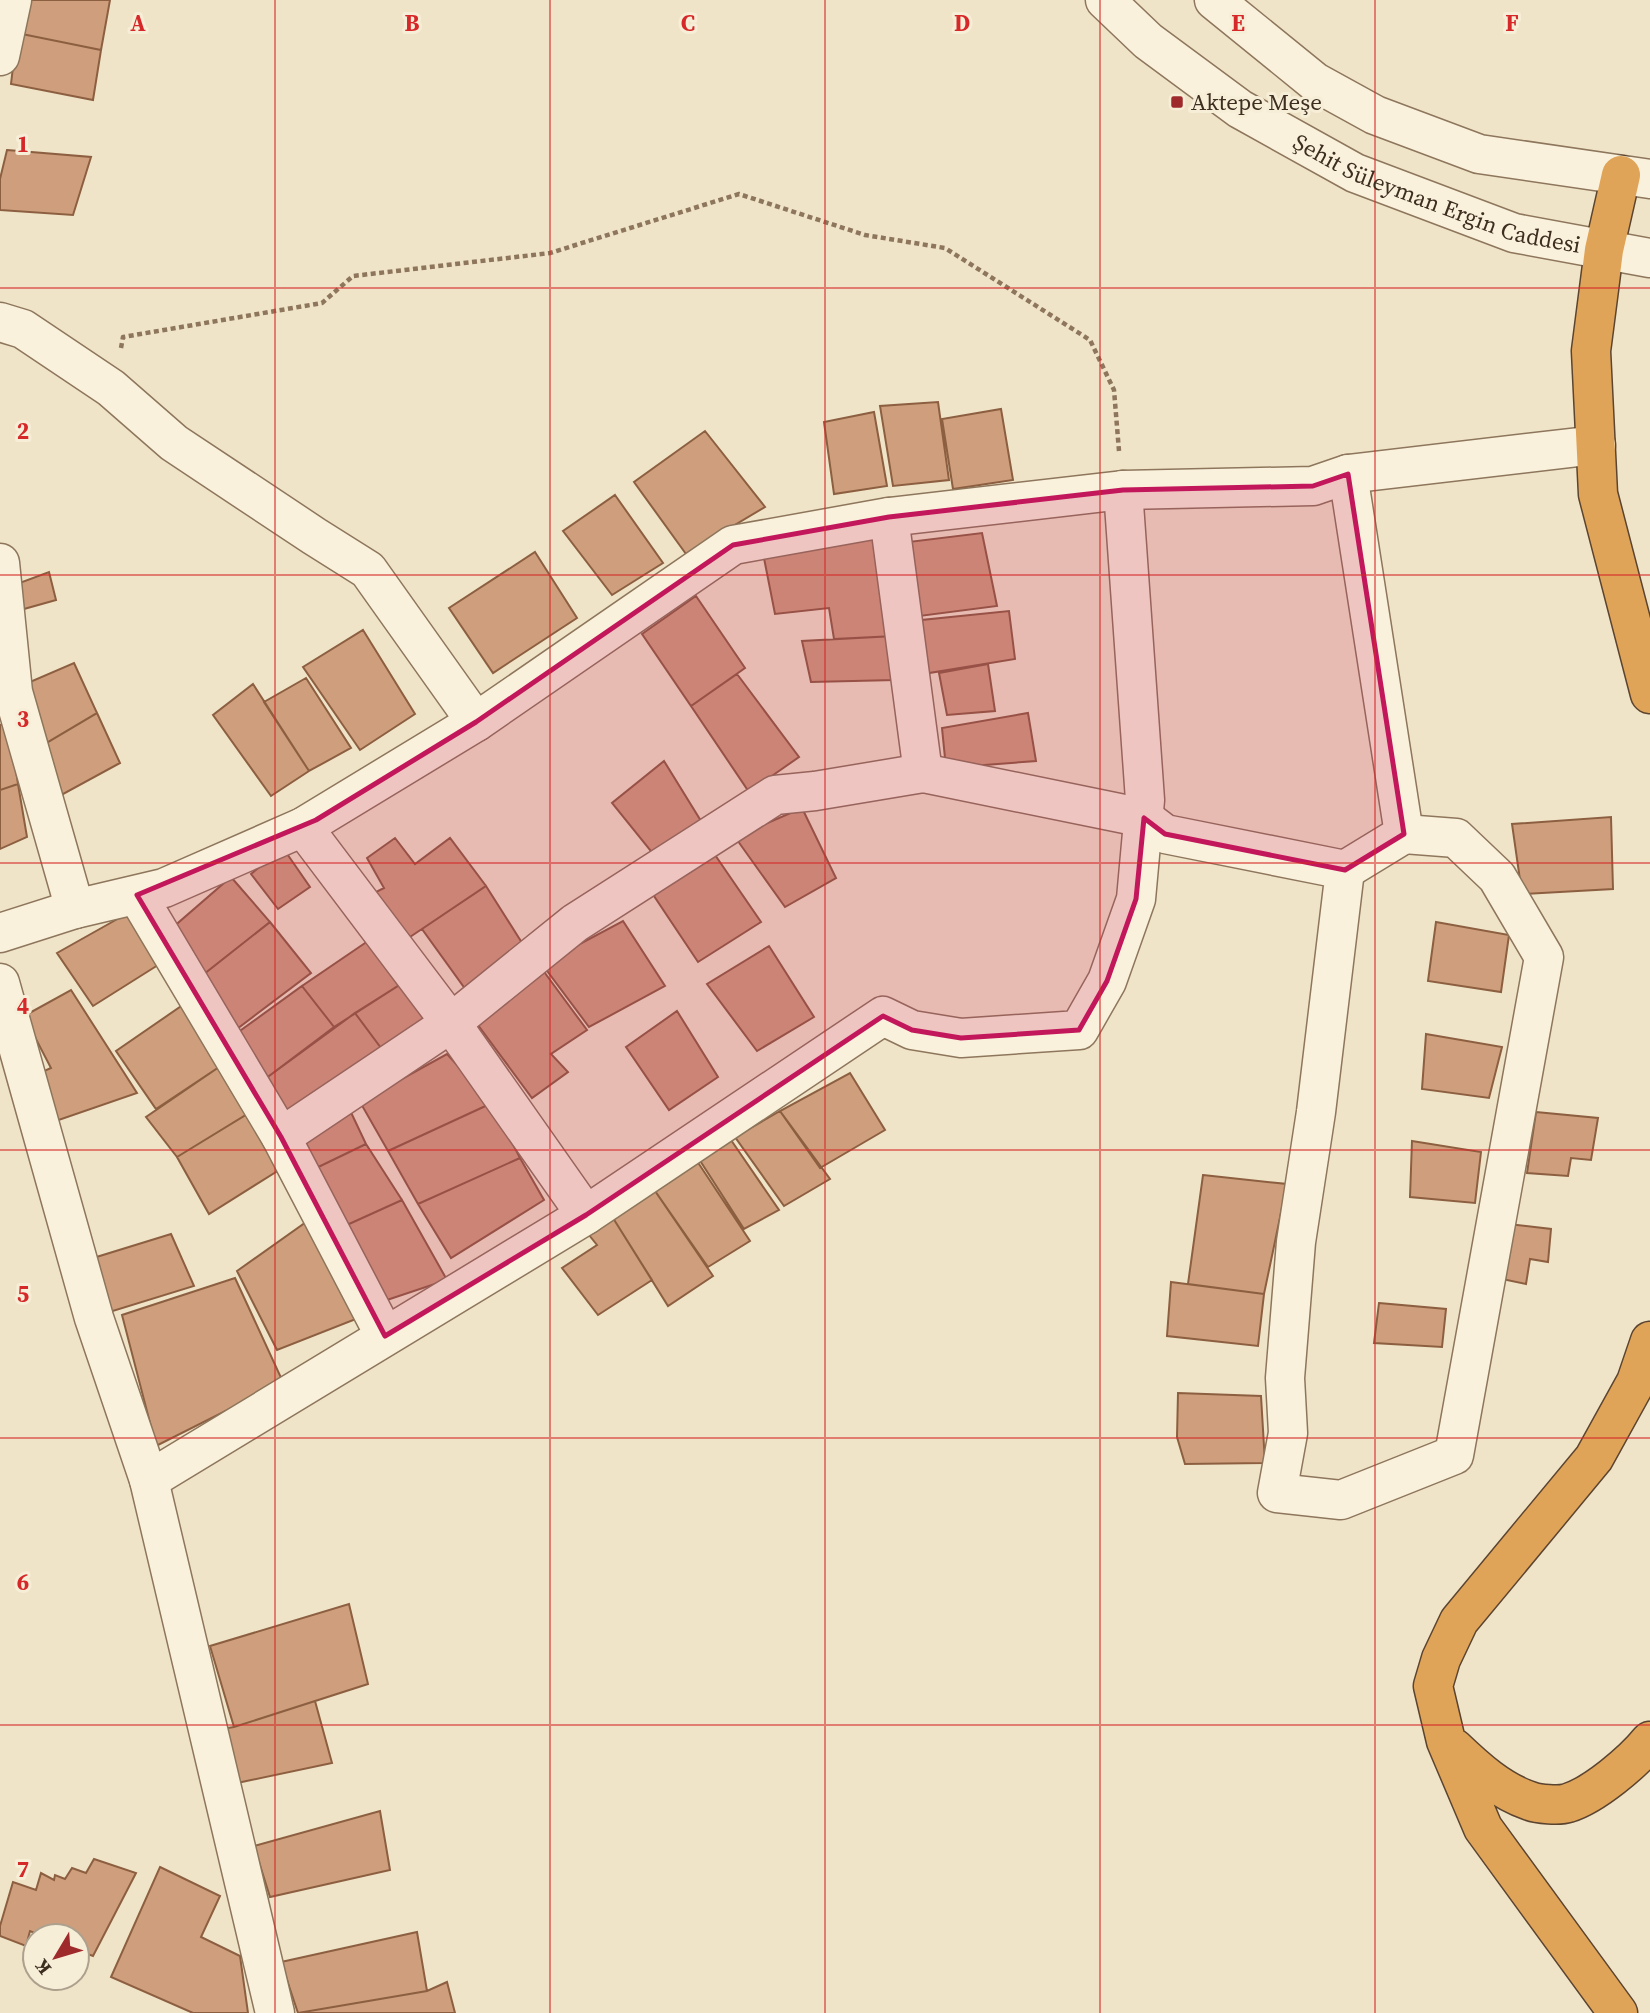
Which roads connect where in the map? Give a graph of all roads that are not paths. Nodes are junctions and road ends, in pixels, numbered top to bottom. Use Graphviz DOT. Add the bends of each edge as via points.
graph roads {
  1 [pos="12,0"];
  2 [pos="1105,0"];
  3 [pos="1214,0"];
  4 [pos="0,56"];
  5 [pos="1636,177"];
  6 [pos="1604,250"];
  7 [pos="1650,258"];
  8 [pos="0,322"];
  9 [pos="1596,445"];
  10 [pos="1348,474"];
  11 [pos="1123,490"];
  12 [pos="889,517"];
  13 [pos="0,564"];
  14 [pos="1650,694"];
  15 [pos="476,722"];
  16 [pos="923,773"];
  17 [pos="1144,818"];
  18 [pos="303,827"];
  19 [pos="1405,834"];
  20 [pos="1345,870"];
  21 [pos="137,895"];
  22 [pos="75,909"];
  23 [pos="0,933"];
  24 [pos="0,983"];
  25 [pos="451,1023"];
  26 [pos="281,1137"];
  27 [pos="586,1215"];
  28 [pos="385,1336"];
  29 [pos="1650,1341"];
  30 [pos="149,1480"];
  31 [pos="1446,1741"];
  32 [pos="1650,1741"];
  33 [pos="275,2013"];
  34 [pos="1618,2013"];
  1 -- 4 [label="street"];
  2 -- 6 [label="street, Şehit Süleyman Ergin Caddesi" via="1148,41 1240,109 1355,173 1514,233"];
  3 -- 5 [label="street" via="1315,82 1375,115 1479,154"];
  5 -- 6 [label="highway"];
  6 -- 7 [label="street, Şehit Süleyman Ergin Caddesi"];
  6 -- 9 [label="highway" via="1591,351"];
  8 -- 15 [label="street" via="23,329 111,388 174,443 368,570"];
  9 -- 10 [label="street"];
  9 -- 14 [label="highway" via="1598,494"];
  10 -- 11 [label="street" via="1312,486"];
  10 -- 19 [label="street"];
  11 -- 12 [label="street"];
  11 -- 17 [label="street"];
  12 -- 15 [label="street" via="733,545"];
  12 -- 16 [label="street"];
  13 -- 22 [label="street" via="13,692"];
  15 -- 18 [label="street"];
  16 -- 17 [label="street"];
  16 -- 25 [label="street" via="775,795 575,923"];
  17 -- 20 [label="street" via="1165,834"];
  17 -- 27 [label="street" via="1136,899 1107,981 1079,1030 961,1038 912,1030 883,1016"];
  18 -- 21 [label="street" via="164,888"];
  18 -- 25 [label="street"];
  19 -- 20 [label="street"];
  19 -- 20 [label="street" via="1456,838 1497,877 1544,957 1454,1455 1341,1500 1277,1493 1288,1433 1285,1378 1296,1242"];
  21 -- 22 [label="street"];
  21 -- 26 [label="street"];
  22 -- 23 [label="street"];
  24 -- 30 [label="street" via="94,1318"];
  25 -- 26 [label="street"];
  25 -- 27 [label="street"];
  26 -- 28 [label="street"];
  27 -- 28 [label="street"];
  28 -- 30 [label="street"];
  29 -- 31 [label="highway" via="1636,1382 1594,1458 1459,1621 1433,1686"];
  30 -- 33 [label="street"];
  31 -- 32 [label="highway" via="1485,1777 1531,1802 1567,1804 1604,1784"];
  31 -- 34 [label="highway" via="1483,1828"];
}
